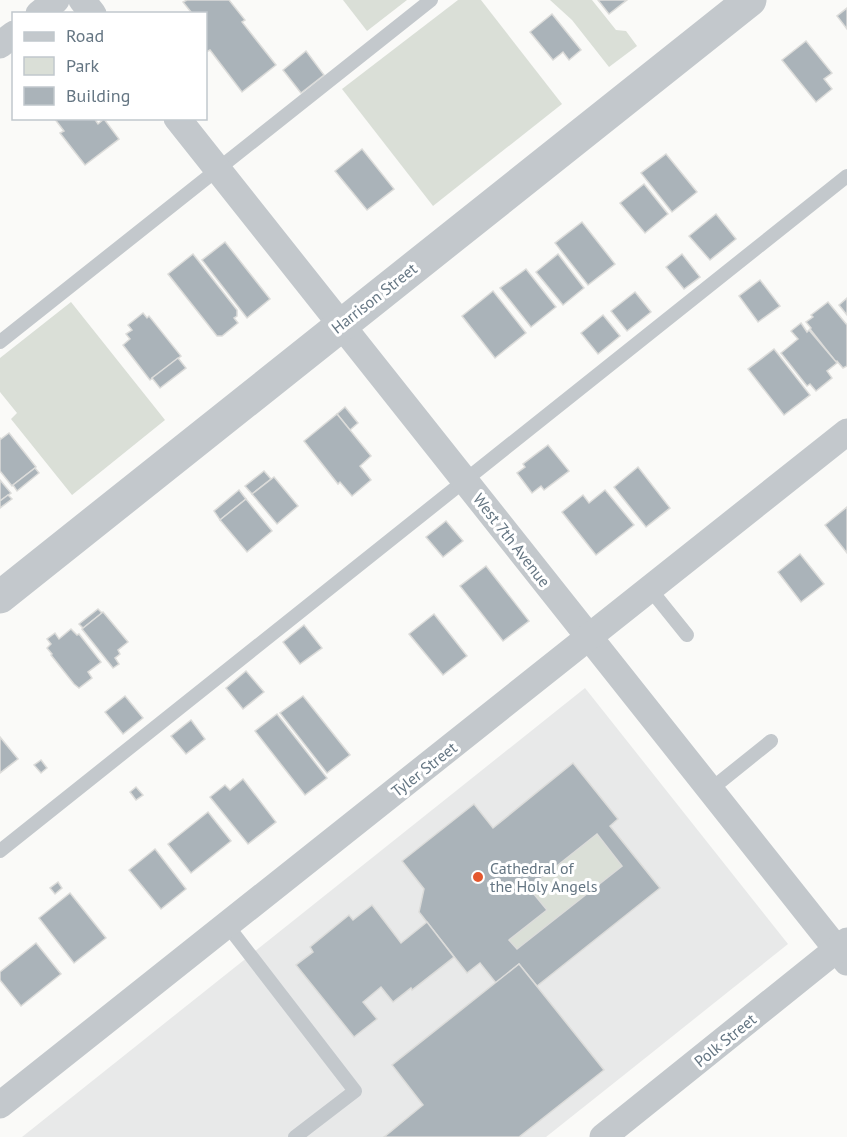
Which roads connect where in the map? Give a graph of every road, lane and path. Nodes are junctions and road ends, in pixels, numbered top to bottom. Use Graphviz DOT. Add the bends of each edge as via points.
graph roads {
  1 [pos="56,0"];
  2 [pos="82,0"];
  3 [pos="431,0"];
  4 [pos="750,0"];
  5 [pos="41,12"];
  6 [pos="91,12"];
  7 [pos="12,36"];
  8 [pos="0,45"];
  9 [pos="179,120"];
  10 [pos="218,169"];
  11 [pos="847,176"];
  12 [pos="341,324"];
  13 [pos="0,342"];
  14 [pos="847,432"];
  15 [pos="465,480"];
  16 [pos="650,589"];
  17 [pos="0,597"];
  18 [pos="687,635"];
  19 [pos="589,637"];
  20 [pos="771,741"];
  21 [pos="710,790"];
  22 [pos="0,851"];
  23 [pos="227,925"];
  24 [pos="844,951"];
  25 [pos="0,1105"];
  26 [pos="295,1137"];
  27 [pos="603,1137"];
  1 -- 5 [label="street"];
  2 -- 6 [label="street"];
  3 -- 10 [label="lane"];
  4 -- 12 [label="street, Harrison Street"];
  7 -- 8 [label="street"];
  9 -- 10 [label="street, West 7th Avenue"];
  10 -- 12 [label="street, West 7th Avenue"];
  10 -- 13 [label="lane"];
  11 -- 15 [label="lane"];
  12 -- 15 [label="street, West 7th Avenue"];
  12 -- 17 [label="street, Harrison Street"];
  14 -- 16 [label="street, Tyler Street"];
  15 -- 19 [label="street, West 7th Avenue"];
  15 -- 22 [label="lane"];
  16 -- 18 [label="lane"];
  16 -- 19 [label="street, Tyler Street"];
  19 -- 21 [label="street, West 7th Avenue"];
  19 -- 23 [label="street, Tyler Street"];
  20 -- 21 [label="lane"];
  21 -- 24 [label="street, West 7th Avenue"];
  23 -- 25 [label="street, Tyler Street"];
  23 -- 26 [label="lane" via="355,1091"];
  24 -- 27 [label="street, Polk Street"];
}
